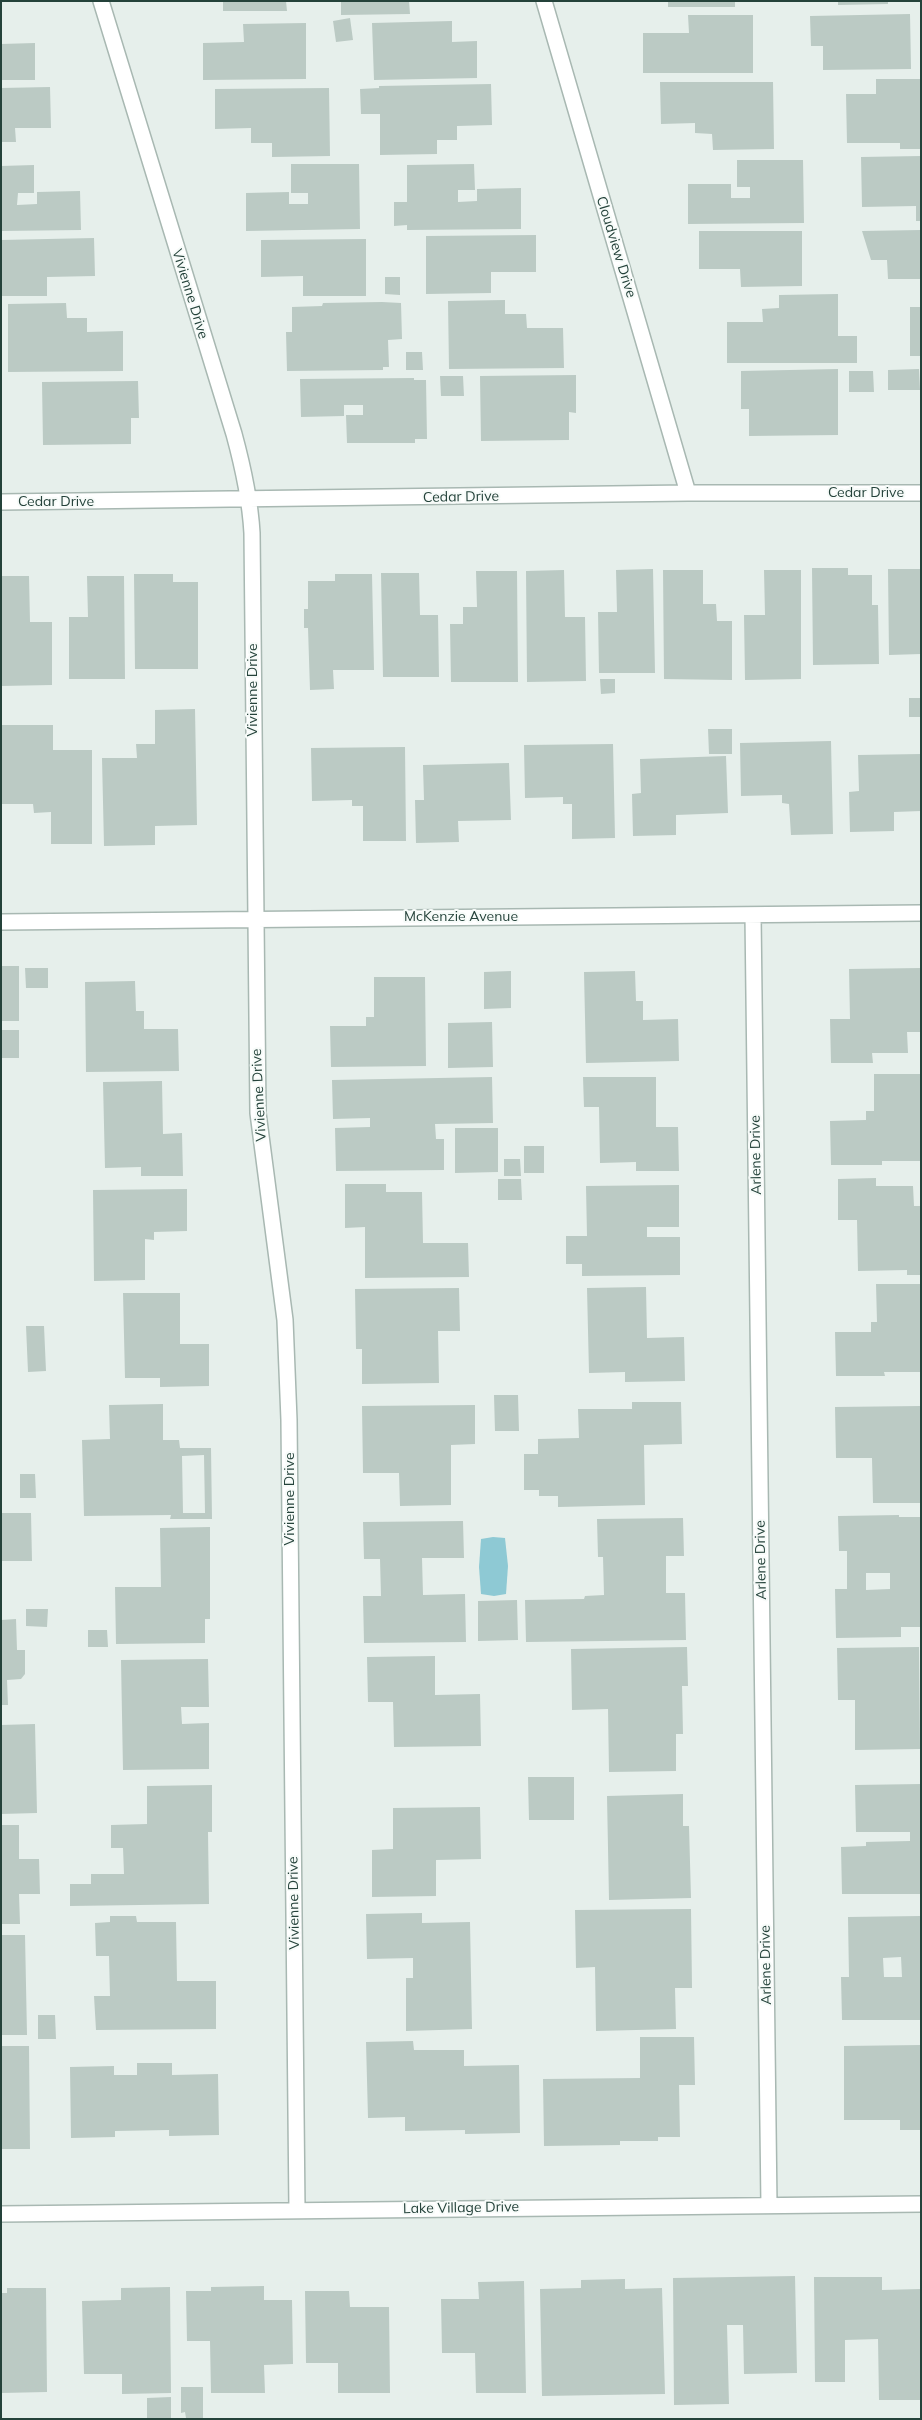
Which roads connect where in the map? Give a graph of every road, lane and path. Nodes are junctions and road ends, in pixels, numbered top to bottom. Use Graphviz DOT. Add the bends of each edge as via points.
graph roads {
  1 [pos="101,1"];
  2 [pos="544,1"];
  3 [pos="688,493"];
  4 [pos="921,493"];
  5 [pos="250,501"];
  6 [pos="1,502"];
  7 [pos="921,913"];
  8 [pos="753,915"];
  9 [pos="256,918"];
  10 [pos="1,922"];
  11 [pos="921,2204"];
  12 [pos="769,2205"];
  13 [pos="297,2210"];
  14 [pos="1,2214"];
  1 -- 5 [label="street, Vivienne Drive" via="234,434"];
  2 -- 3 [label="street, Cloudview Drive"];
  3 -- 4 [label="street, Cedar Drive"];
  3 -- 5 [label="street, Cedar Drive"];
  5 -- 6 [label="street, Cedar Drive"];
  5 -- 9 [label="street, Vivienne Drive"];
  7 -- 8 [label="street, McKenzie Avenue"];
  8 -- 9 [label="street, McKenzie Avenue"];
  8 -- 12 [label="street, Arlene Drive"];
  9 -- 10 [label="street, McKenzie Avenue"];
  9 -- 13 [label="street, Vivienne Drive" via="258,1113 285,1320 288,1401"];
  11 -- 12 [label="street, Lake Village Drive"];
  12 -- 13 [label="street, Lake Village Drive"];
  13 -- 14 [label="street, Lake Village Drive"];
}
